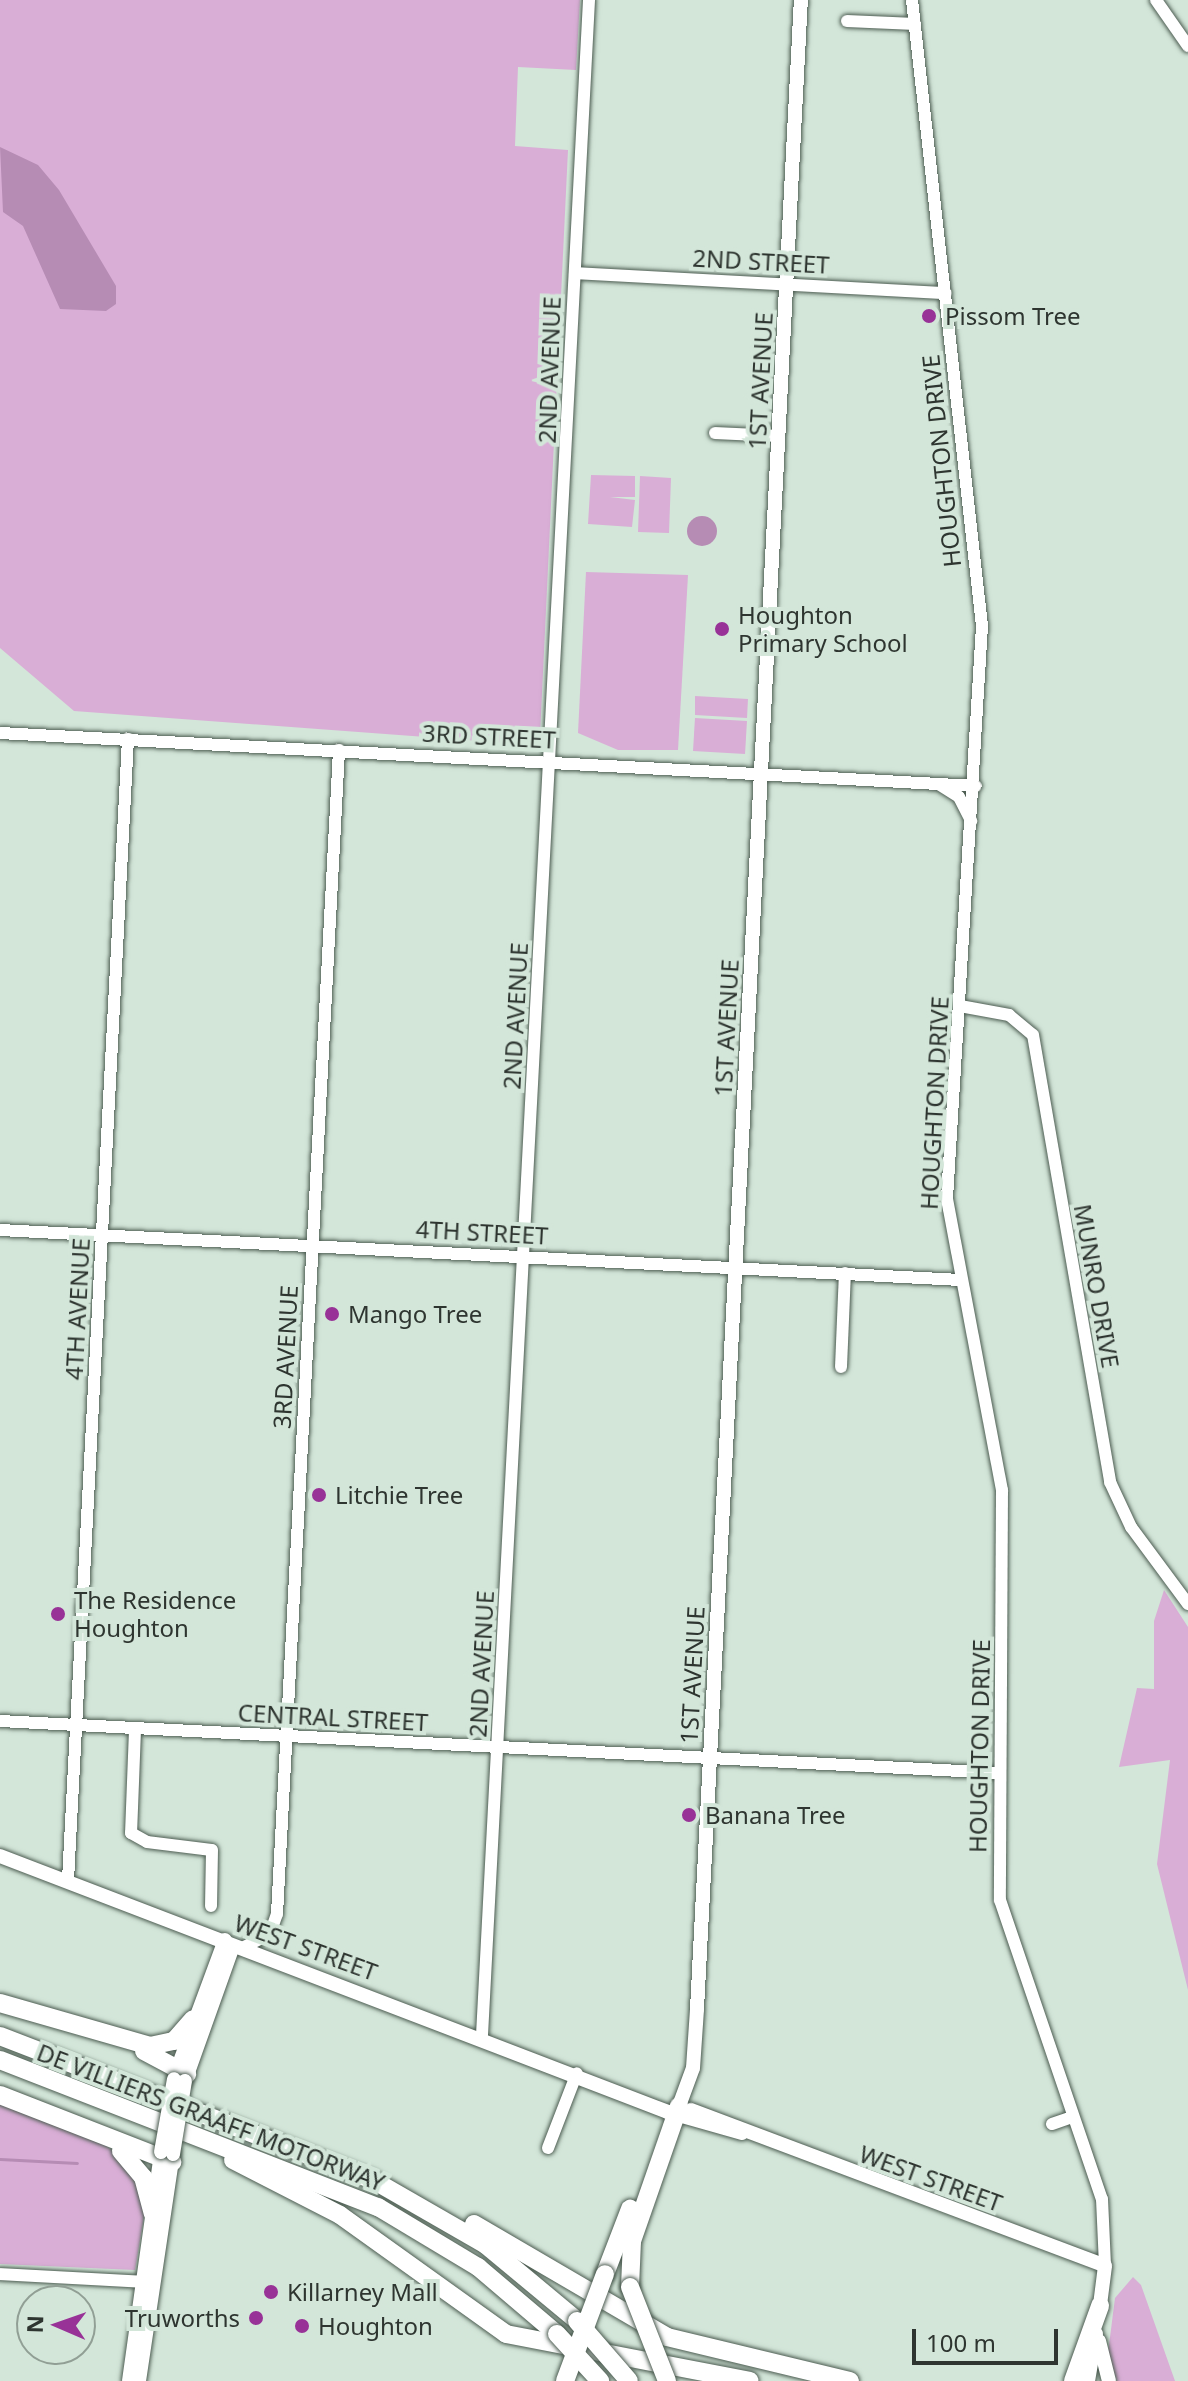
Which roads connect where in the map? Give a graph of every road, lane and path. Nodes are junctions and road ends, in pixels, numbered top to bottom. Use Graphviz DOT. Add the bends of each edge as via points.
graph roads {
  1 [pos="589,0"];
  2 [pos="801,0"];
  3 [pos="912,0"];
  4 [pos="1156,0"];
  5 [pos="847,21"];
  6 [pos="915,24"];
  7 [pos="1188,46"];
  8 [pos="575,273"];
  9 [pos="787,284"];
  10 [pos="945,293"];
  11 [pos="715,433"];
  12 [pos="779,436"];
  13 [pos="0,733"];
  14 [pos="128,739"];
  15 [pos="339,750"];
  16 [pos="550,762"];
  17 [pos="761,773"];
  18 [pos="934,782"];
  19 [pos="976,786"];
  20 [pos="972,824"];
  21 [pos="960,1006"];
  22 [pos="0,1230"];
  23 [pos="103,1235"];
  24 [pos="314,1245"];
  25 [pos="523,1257"];
  26 [pos="736,1267"];
  27 [pos="845,1273"];
  28 [pos="961,1280"];
  29 [pos="841,1367"];
  30 [pos="1188,1604"];
  31 [pos="0,1721"];
  32 [pos="77,1725"];
  33 [pos="135,1730"];
  34 [pos="288,1736"];
  35 [pos="499,1748"];
  36 [pos="710,1759"];
  37 [pos="1000,1773"];
  38 [pos="0,1856"];
  39 [pos="68,1880"];
  40 [pos="211,1906"];
  41 [pos="234,1944"];
  42 [pos="0,2005"];
  43 [pos="193,2019"];
  44 [pos="482,2035"];
  45 [pos="0,2036"];
  46 [pos="0,2060"];
  47 [pos="577,2073"];
  48 [pos="181,2075"];
  49 [pos="0,2095"];
  50 [pos="673,2109"];
  51 [pos="1072,2117"];
  52 [pos="1052,2124"];
  53 [pos="200,2135"];
  54 [pos="107,2139"];
  55 [pos="548,2148"];
  56 [pos="166,2157"];
  57 [pos="430,2209"];
  58 [pos="153,2214"];
  59 [pos="1105,2266"];
  60 [pos="0,2274"];
  61 [pos="149,2282"];
  62 [pos="1100,2306"];
  63 [pos="1097,2329"];
  64 [pos="129,2381"];
  65 [pos="139,2381"];
  66 [pos="565,2381"];
  67 [pos="600,2381"];
  68 [pos="629,2381"];
  69 [pos="667,2381"];
  70 [pos="749,2381"];
  71 [pos="850,2381"];
  72 [pos="1073,2381"];
  73 [pos="1088,2381"];
  74 [pos="1109,2381"];
  1 -- 8 [label="street, 2ND AVENUE"];
  2 -- 9 [label="main road, 1ST AVENUE"];
  3 -- 6 [label="street, HOUGHTON DRIVE"];
  4 -- 7 [label="street"];
  5 -- 6 [label="street"];
  6 -- 10 [label="street, HOUGHTON DRIVE"];
  8 -- 9 [label="street, 2ND STREET"];
  8 -- 16 [label="street, 2ND AVENUE"];
  9 -- 10 [label="street, 2ND STREET"];
  9 -- 12 [label="main road, 1ST AVENUE"];
  10 -- 19 [label="street, HOUGHTON DRIVE" via="982,626"];
  11 -- 12 [label="street"];
  12 -- 17 [label="main road, 1ST AVENUE"];
  13 -- 14 [label="street, 3RD STREET"];
  14 -- 15 [label="street, 3RD STREET"];
  14 -- 23 [label="street, 4TH AVENUE"];
  15 -- 16 [label="street, 3RD STREET"];
  15 -- 24 [label="street, 3RD AVENUE"];
  16 -- 17 [label="street, 3RD STREET"];
  16 -- 25 [label="street, 2ND AVENUE"];
  17 -- 18 [label="street, 3RD STREET"];
  17 -- 26 [label="main road, 1ST AVENUE"];
  18 -- 19 [label="street, 3RD STREET"];
  18 -- 20 [label="street" via="959,797"];
  19 -- 20 [label="street, HOUGHTON DRIVE"];
  20 -- 21 [label="street, HOUGHTON DRIVE"];
  21 -- 28 [label="street, HOUGHTON DRIVE" via="947,1199"];
  21 -- 30 [label="street, MUNRO DRIVE" via="1009,1015 1033,1035 1110,1482 1131,1527"];
  22 -- 23 [label="street, 4TH STREET"];
  23 -- 24 [label="street, 4TH STREET"];
  23 -- 32 [label="street, 4TH AVENUE"];
  24 -- 25 [label="street, 4TH STREET"];
  24 -- 34 [label="street, 3RD AVENUE"];
  25 -- 26 [label="street, 4TH STREET"];
  25 -- 35 [label="street, 2ND AVENUE"];
  26 -- 27 [label="street, 4TH STREET"];
  26 -- 36 [label="main road, 1ST AVENUE"];
  27 -- 28 [label="street, 4TH STREET"];
  27 -- 29 [label="street"];
  28 -- 37 [label="street, HOUGHTON DRIVE" via="1002,1490"];
  31 -- 32 [label="street, CENTRAL STREET"];
  32 -- 33 [label="street, CENTRAL STREET"];
  32 -- 39 [label="street, 4TH AVENUE"];
  33 -- 34 [label="street, CENTRAL STREET"];
  33 -- 40 [label="street" via="131,1833 147,1842 212,1850"];
  34 -- 35 [label="street, CENTRAL STREET"];
  34 -- 41 [label="street, 3RD AVENUE" via="275,1924"];
  35 -- 36 [label="street, CENTRAL STREET"];
  35 -- 44 [label="street, 2ND AVENUE"];
  36 -- 37 [label="street, CENTRAL STREET"];
  36 -- 50 [label="main road, 1ST AVENUE" via="692,2057"];
  37 -- 51 [label="street, HOUGHTON DRIVE" via="1001,1906"];
  38 -- 39 [label="main road, WEST STREET"];
  39 -- 41 [label="main road, WEST STREET"];
  41 -- 43 [label="main road"];
  41 -- 44 [label="main road, WEST STREET"];
  41 -- 48 [label="main road"];
  42 -- 43 [label="highway" via="141,2045 170,2043"];
  42 -- 48 [label="highway"];
  43 -- 48 [label="main road"];
  44 -- 47 [label="main road, WEST STREET"];
  45 -- 57 [label="highway" via="323,2158"];
  46 -- 53 [label="highway, DE VILLIERS GRAAFF MOTORWAY"];
  47 -- 50 [label="main road, WEST STREET"];
  47 -- 55 [label="street"];
  48 -- 56 [label="main road, bridge"];
  49 -- 54 [label="highway"];
  50 -- 59 [label="main road, WEST STREET"];
  50 -- 66 [label="highway, bridge"];
  50 -- 69 [label="highway, bridge" via="632,2241 630,2287"];
  51 -- 52 [label="street"];
  51 -- 59 [label="street, HOUGHTON DRIVE" via="1104,2206"];
  53 -- 67 [label="highway, DE VILLIERS GRAAFF MOTORWAY, bridge" via="408,2222 478,2267 557,2334"];
  53 -- 70 [label="highway" via="217,2152 340,2215 506,2334"];
  54 -- 56 [label="highway"];
  54 -- 58 [label="highway" via="140,2171"];
  56 -- 58 [label="main road"];
  56 -- 61 [label="main road"];
  57 -- 68 [label="highway, bridge" via="575,2319"];
  57 -- 71 [label="highway" via="471,2222 667,2337 745,2361"];
  58 -- 61 [label="main road"];
  59 -- 62 [label="main road, HOUGHTON DRIVE"];
  60 -- 61 [label="street"];
  61 -- 64 [label="main road"];
  61 -- 65 [label="main road"];
  62 -- 63 [label="main road, HOUGHTON DRIVE"];
  62 -- 72 [label="highway"];
  63 -- 73 [label="main road, HOUGHTON DRIVE"];
  63 -- 74 [label="main road"];
}
